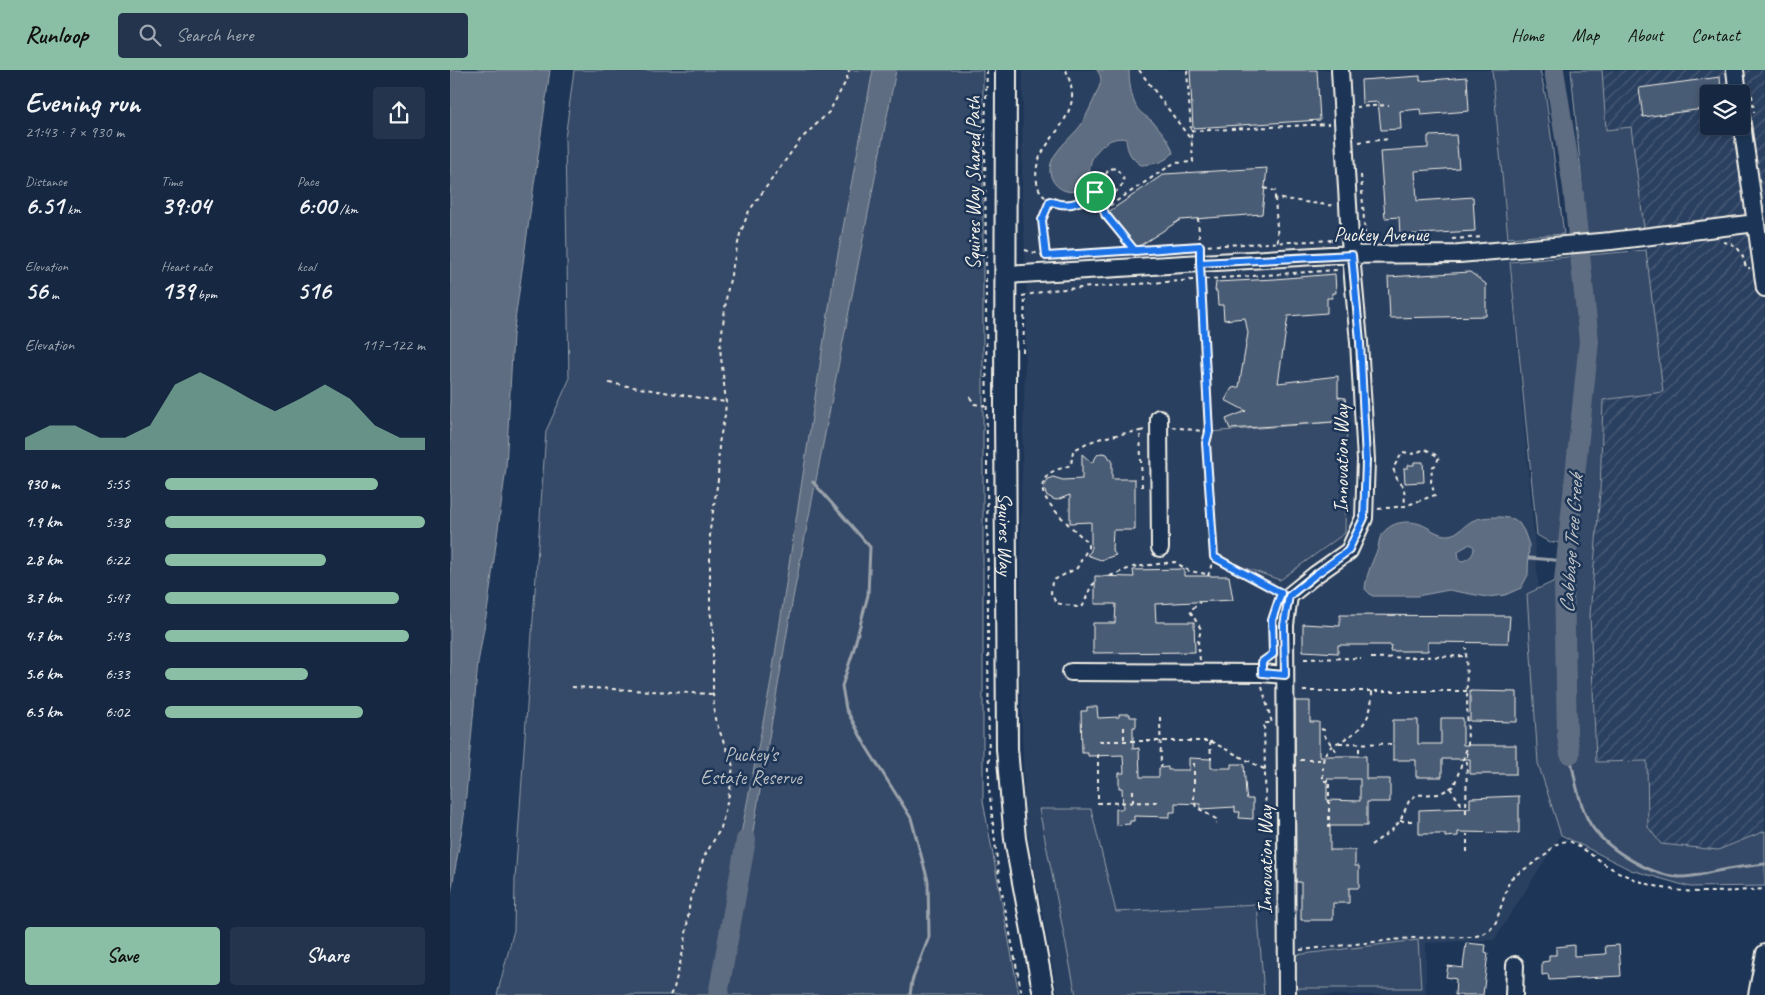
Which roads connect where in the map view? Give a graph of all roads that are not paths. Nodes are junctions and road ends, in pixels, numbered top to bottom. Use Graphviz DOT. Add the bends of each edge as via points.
graph roads {
  1 [pos="1006,70"];
  2 [pos="1340,70"];
  3 [pos="1735,70"];
  4 [pos="1737,85"];
  5 [pos="1744,135"];
  6 [pos="1756,223"];
  7 [pos="1352,255"];
  8 [pos="1006,275"];
  9 [pos="1765,288"];
  10 [pos="1159,418"];
  11 [pos="1160,548"];
  12 [pos="1071,672"];
  13 [pos="1285,675"];
  14 [pos="1765,953"];
  15 [pos="1515,964"];
  16 [pos="1044,995"];
  17 [pos="1287,995"];
  18 [pos="1514,995"];
  19 [pos="1757,995"];
  1 -- 8 [label="main road, Squires Way"];
  2 -- 7 [label="street, Innovation Way"];
  3 -- 4 [label="street"];
  5 -- 6 [label="street"];
  6 -- 7 [label="street, Puckey Avenue" via="1512,250 1438,255"];
  6 -- 9 [label="street"];
  7 -- 8 [label="street, Puckey Avenue" via="1201,271"];
  7 -- 13 [label="street, Innovation Way" via="1366,460 1364,518 1348,551 1289,596 1284,625"];
  8 -- 16 [label="main road, Squires Way" via="1008,749 1015,839"];
  10 -- 11 [label="street"];
  12 -- 13 [label="street"];
  13 -- 17 [label="street, Innovation Way"];
  14 -- 19 [label="street"];
  15 -- 18 [label="street"];
}
